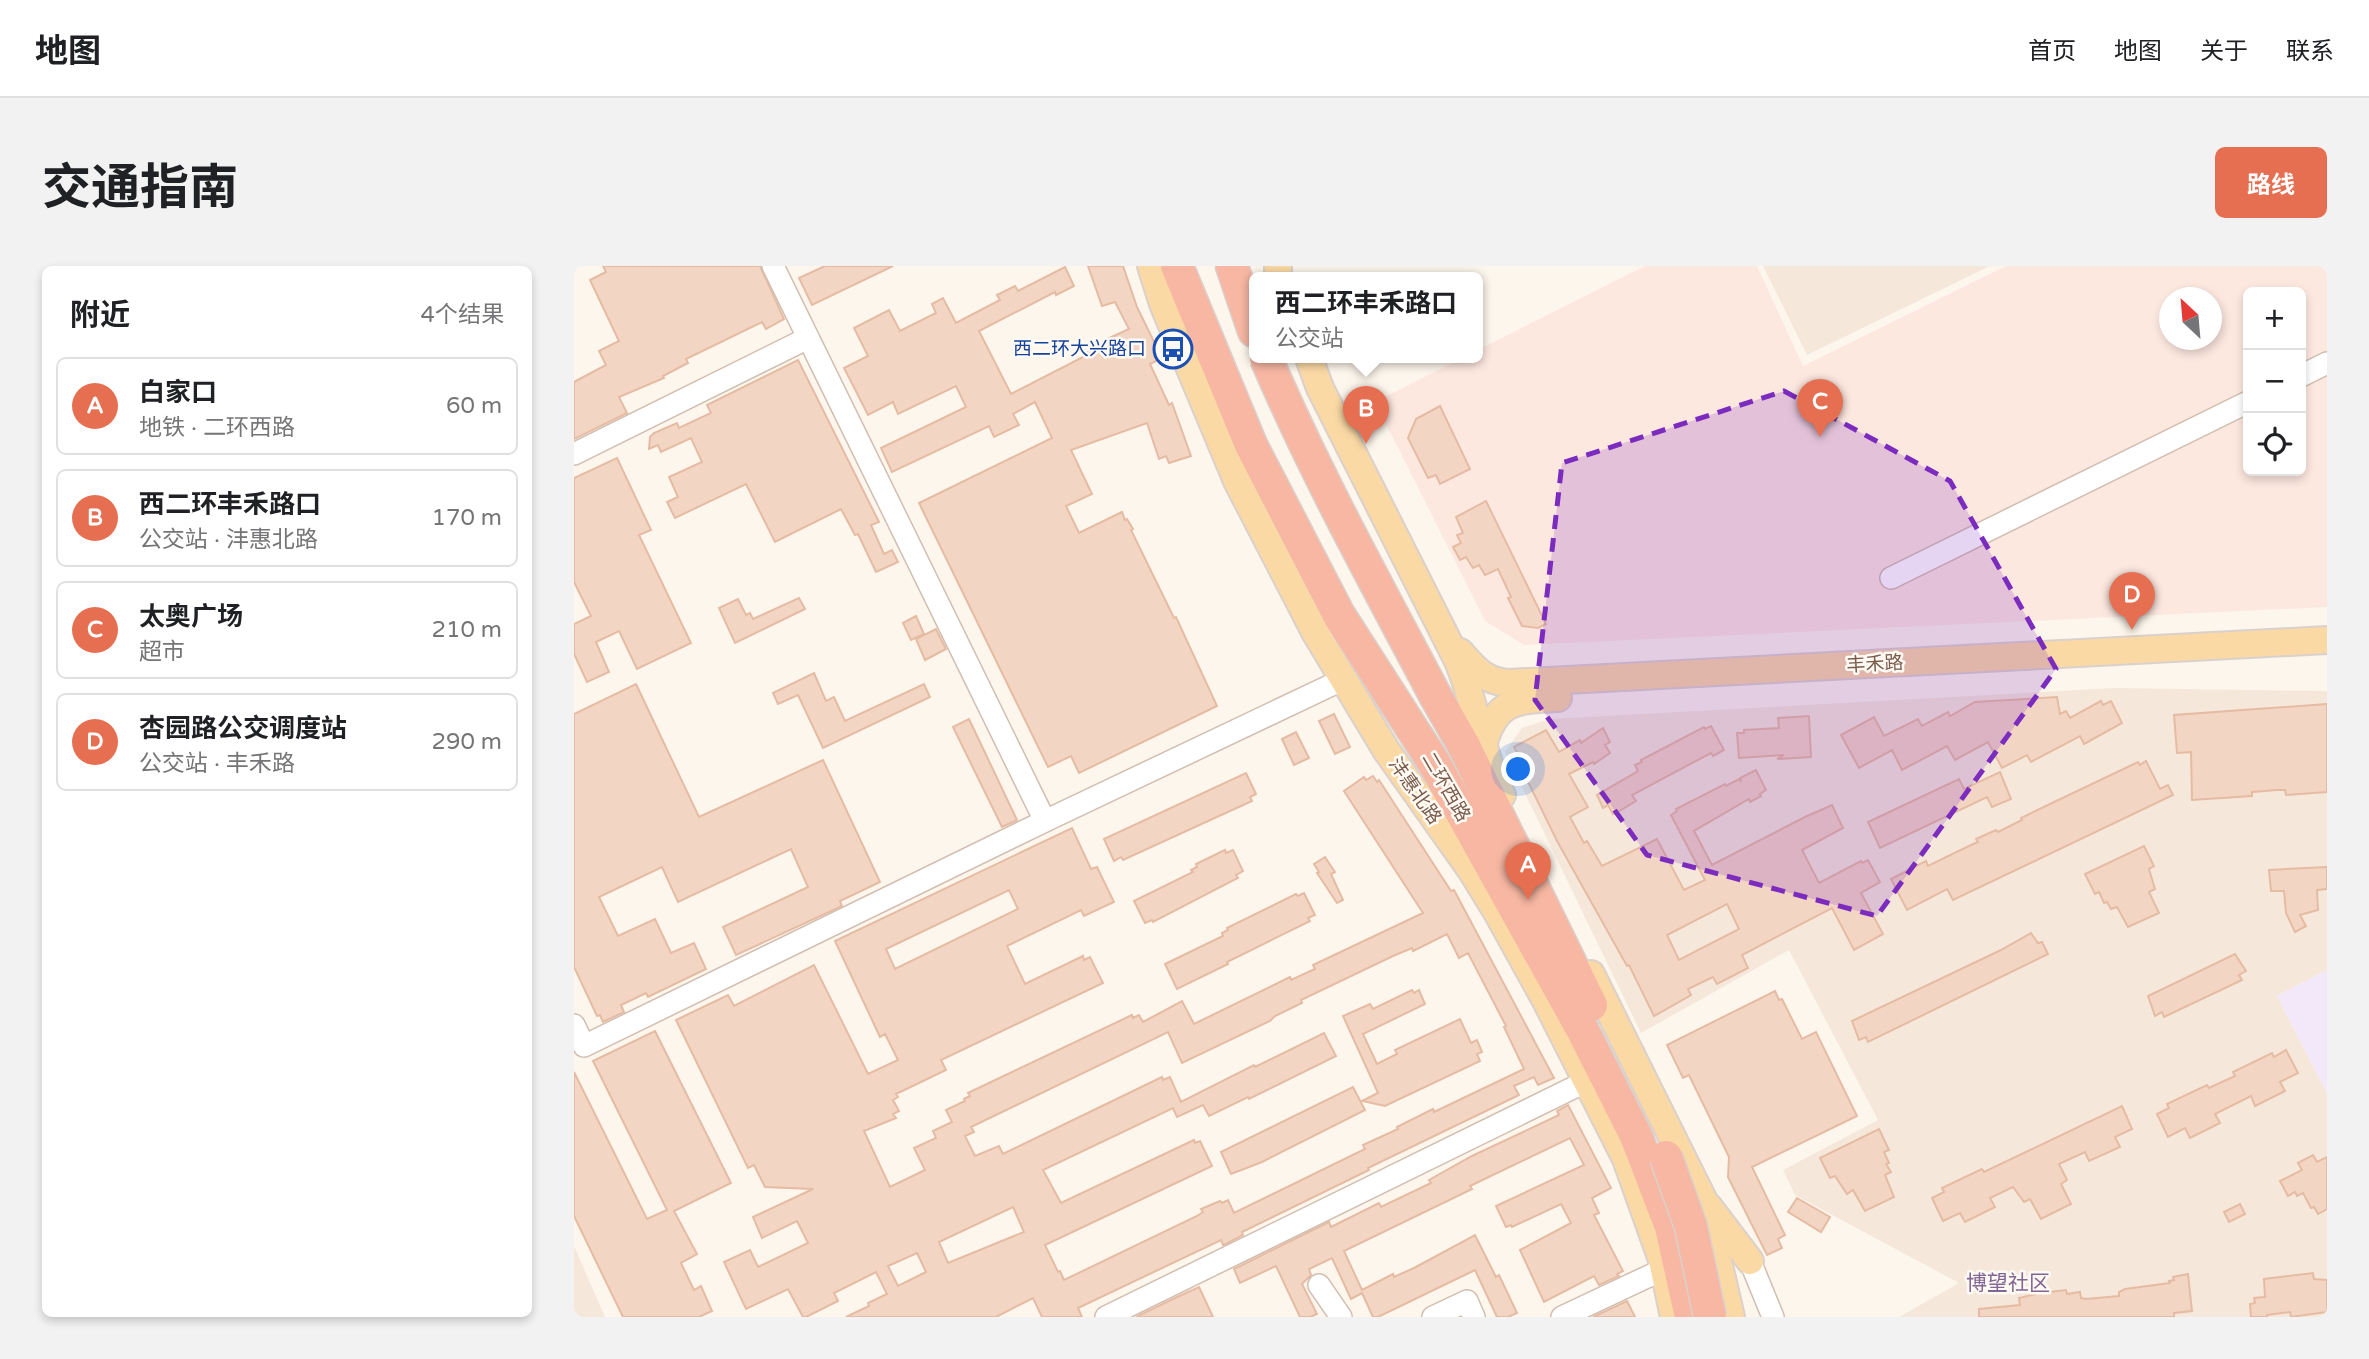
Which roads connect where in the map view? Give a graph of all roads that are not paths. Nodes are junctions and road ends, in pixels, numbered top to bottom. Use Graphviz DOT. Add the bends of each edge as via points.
graph roads {
  1 [pos="773,266"];
  2 [pos="1150,266"];
  3 [pos="1177,266"];
  4 [pos="1232,266"];
  5 [pos="1249,316"];
  6 [pos="808,338"];
  7 [pos="1268,363"];
  8 [pos="1310,363"];
  9 [pos="2327,363"];
  10 [pos="2306,374"];
  11 [pos="2243,404"];
  12 [pos="574,454"];
  13 [pos="1891,578"];
  14 [pos="1444,633"];
  15 [pos="2327,640"];
  16 [pos="2327,653"];
  17 [pos="1344,680"];
  18 [pos="1474,744"];
  19 [pos="1494,778"];
  20 [pos="1045,821"];
  21 [pos="1496,874"];
  22 [pos="1546,1001"];
  23 [pos="574,1025"];
  24 [pos="1587,1082"];
  25 [pos="1704,1201"];
  26 [pos="1750,1261"];
  27 [pos="1664,1269"];
  28 [pos="1722,1278"];
  29 [pos="1319,1285"];
  30 [pos="1106,1317"];
  31 [pos="1341,1317"];
  32 [pos="1433,1317"];
  33 [pos="1474,1317"];
  34 [pos="1562,1317"];
  35 [pos="1674,1317"];
  36 [pos="1691,1317"];
  37 [pos="1710,1317"];
  38 [pos="1731,1317"];
  39 [pos="1773,1317"];
  1 -- 6 [label="street"];
  2 -- 17 [label="main road, 沣惠北路" via="1237,481"];
  3 -- 21 [label="highway, 二环西路" via="1251,445 1339,615 1434,764"];
  4 -- 5 [label="highway"];
  6 -- 12 [label="street"];
  6 -- 20 [label="street"];
  7 -- 18 [label="highway, 二环西路, bridge" via="1340,516 1436,697"];
  8 -- 14 [label="main road"];
  9 -- 10 [label="street"];
  11 -- 13 [label="street"];
  14 -- 15 [label="main road, 丰禾路" via="1479,674 1508,683"];
  14 -- 18 [label="main road" via="1468,685"];
  16 -- 18 [label="main road, 丰禾路" via="1526,699 1496,714"];
  17 -- 20 [label="street"];
  17 -- 22 [label="main road, 沣惠北路" via="1386,750 1471,870"];
  18 -- 19 [label="highway"];
  18 -- 37 [label="highway, 二环西路, bridge" via="1666,1157 1691,1227"];
  19 -- 25 [label="main road"];
  20 -- 23 [label="street" via="584,1045"];
  21 -- 22 [label="highway"];
  21 -- 36 [label="highway, 二环西路" via="1636,1136 1671,1227"];
  22 -- 24 [label="main road, 沣惠北路"];
  24 -- 27 [label="main road, 沣惠北路" via="1626,1158"];
  24 -- 30 [label="street"];
  25 -- 26 [label="main road"];
  25 -- 28 [label="main road"];
  26 -- 28 [label="main road" via="1731,1256"];
  26 -- 39 [label="street"];
  27 -- 34 [label="street"];
  27 -- 35 [label="main road, 沣惠北路"];
  28 -- 38 [label="main road"];
  29 -- 31 [label="street"];
  32 -- 33 [label="street" via="1467,1301"];
}
